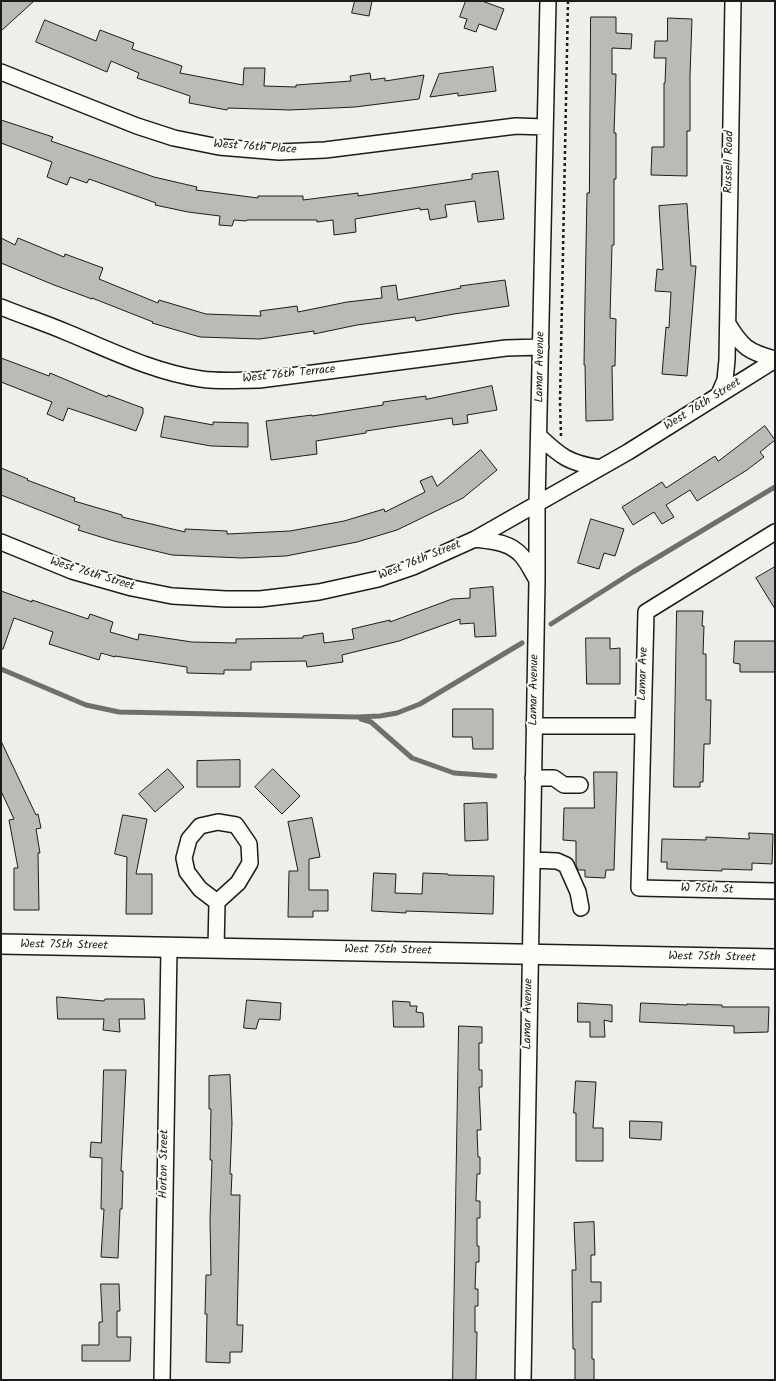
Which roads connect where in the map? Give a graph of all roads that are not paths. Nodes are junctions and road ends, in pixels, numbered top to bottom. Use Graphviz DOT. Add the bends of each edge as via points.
graph roads {
  1 [pos="548,1"];
  2 [pos="733,1"];
  3 [pos="1,72"];
  4 [pos="545,127"];
  5 [pos="1,307"];
  6 [pos="728,324"];
  7 [pos="541,347"];
  8 [pos="775,359"];
  9 [pos="719,394"];
  10 [pos="539,436"];
  11 [pos="600,468"];
  12 [pos="537,504"];
  13 [pos="775,532"];
  14 [pos="475,538"];
  15 [pos="1,542"];
  16 [pos="537,580"];
  17 [pos="534,726"];
  18 [pos="642,726"];
  19 [pos="533,778"];
  20 [pos="580,785"];
  21 [pos="532,860"];
  22 [pos="639,888"];
  23 [pos="775,892"];
  24 [pos="217,902"];
  25 [pos="581,908"];
  26 [pos="1,944"];
  27 [pos="169,948"];
  28 [pos="216,949"];
  29 [pos="530,954"];
  30 [pos="775,959"];
  31 [pos="162,1380"];
  32 [pos="523,1380"];
  1 -- 4 [label="street, Lamar Avenue"];
  2 -- 6 [label="street, Russell Road"];
  3 -- 4 [label="street, West 76th Place" via="136,126 174,138 219,147 279,152 326,150 516,126"];
  4 -- 7 [label="street, Lamar Avenue"];
  5 -- 7 [label="street, West 76th Terrace" via="148,366 179,375 217,380 258,380 506,348"];
  6 -- 8 [label="street" via="746,348 758,355"];
  6 -- 9 [label="street, Russell Road" via="725,380"];
  7 -- 10 [label="street, Lamar Avenue"];
  8 -- 9 [label="street, West 76th Street"];
  9 -- 11 [label="street, West 76th Street"];
  10 -- 11 [label="street" via="564,457 579,464"];
  10 -- 12 [label="street, Lamar Avenue"];
  11 -- 12 [label="street, West 76th Street"];
  12 -- 14 [label="street, West 76th Street"];
  12 -- 16 [label="street, Lamar Avenue"];
  13 -- 18 [label="street, Lamar Ave" via="646,612"];
  14 -- 15 [label="street, West 76th Street" via="413,567 378,579 319,592 253,599 172,596 132,588 72,571"];
  14 -- 16 [label="street" via="500,542 512,548 522,556"];
  16 -- 17 [label="street, Lamar Avenue"];
  17 -- 18 [label="street"];
  17 -- 19 [label="street, Lamar Avenue"];
  18 -- 22 [label="street, Lamar Ave"];
  19 -- 20 [label="street" via="554,778 564,785"];
  19 -- 21 [label="street, Lamar Avenue"];
  21 -- 25 [label="street" via="557,861 566,865 578,892"];
  21 -- 29 [label="street, Lamar Avenue"];
  22 -- 23 [label="street, W 75th St"];
  24 -- 24 [label="street" via="238,883 250,863 249,844 236,825 218,822 200,826 189,839 184,858 187,872 200,889"];
  24 -- 28 [label="street"];
  26 -- 27 [label="main road, West 75th Street"];
  27 -- 28 [label="main road, West 75th Street"];
  27 -- 31 [label="street, Horton Street"];
  28 -- 29 [label="main road, West 75th Street"];
  29 -- 30 [label="main road, West 75th Street"];
  29 -- 32 [label="street, Lamar Avenue"];
}
